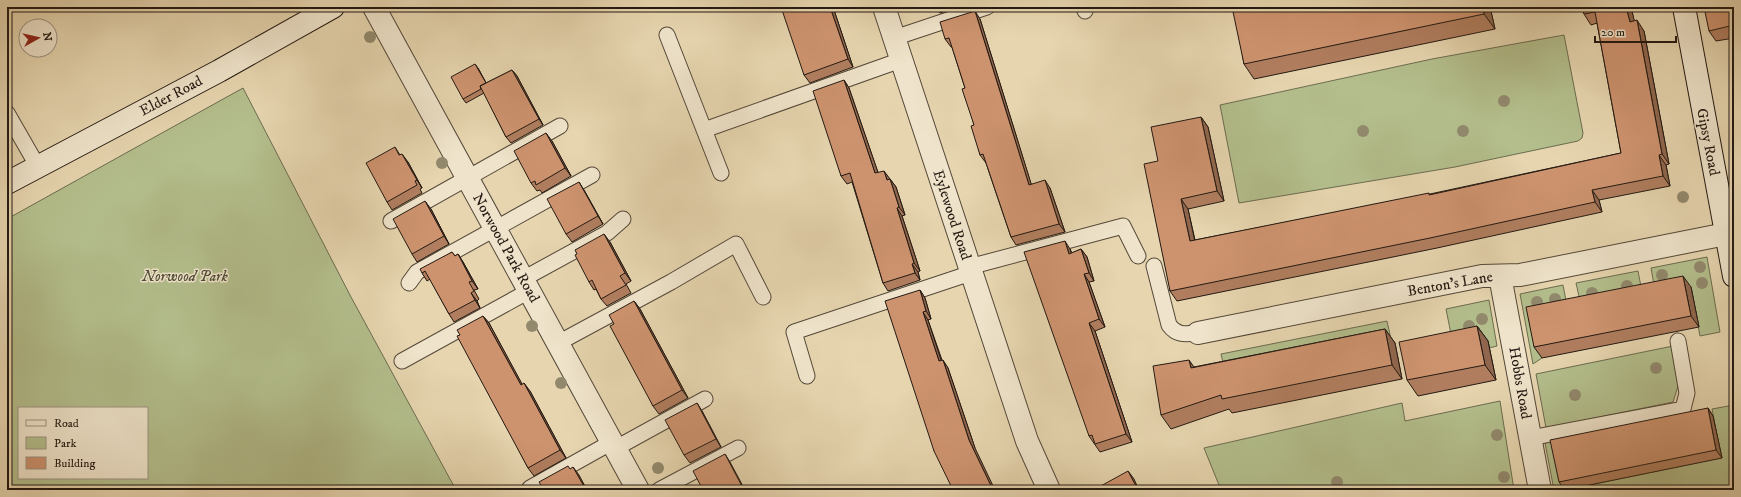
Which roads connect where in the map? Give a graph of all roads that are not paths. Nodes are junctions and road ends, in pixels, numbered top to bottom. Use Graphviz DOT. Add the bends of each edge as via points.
graph roads {
  1 [pos="333,7"];
  2 [pos="374,7"];
  3 [pos="884,7"];
  4 [pos="988,7"];
  5 [pos="1684,7"];
  6 [pos="667,35"];
  7 [pos="894,38"];
  8 [pos="901,60"];
  9 [pos="7,112"];
  10 [pos="560,126"];
  11 [pos="704,130"];
  12 [pos="38,167"];
  13 [pos="721,173"];
  14 [pos="592,175"];
  15 [pos="468,178"];
  16 [pos="7,183"];
  17 [pos="623,219"];
  18 [pos="391,221"];
  19 [pos="495,229"];
  20 [pos="1726,234"];
  21 [pos="1138,256"];
  22 [pos="1154,266"];
  23 [pos="970,270"];
  24 [pos="1500,276"];
  25 [pos="1734,276"];
  26 [pos="409,283"];
  27 [pos="526,285"];
  28 [pos="763,297"];
  29 [pos="1198,333"];
  30 [pos="1678,341"];
  31 [pos="558,343"];
  32 [pos="402,361"];
  33 [pos="807,376"];
  34 [pos="705,399"];
  35 [pos="1530,438"];
  36 [pos="614,445"];
  37 [pos="738,448"];
  38 [pos="530,488"];
  39 [pos="638,490"];
  40 [pos="659,490"];
  41 [pos="1048,490"];
  42 [pos="1540,490"];
  1 -- 12 [label="street, Elder Road"];
  2 -- 15 [label="street, Norwood Park Road"];
  3 -- 7 [label="street, Eylewood Road"];
  4 -- 7 [label="lane"];
  5 -- 20 [label="street, Gipsy Road"];
  6 -- 11 [label="lane"];
  7 -- 8 [label="street, Eylewood Road"];
  8 -- 11 [label="lane"];
  8 -- 23 [label="street, Eylewood Road"];
  9 -- 12 [label="lane"];
  10 -- 15 [label="lane"];
  11 -- 13 [label="lane"];
  12 -- 16 [label="street, Elder Road"];
  14 -- 19 [label="lane"];
  15 -- 18 [label="lane"];
  15 -- 19 [label="street, Norwood Park Road"];
  17 -- 27 [label="lane" via="607,233"];
  19 -- 26 [label="lane" via="417,272"];
  19 -- 27 [label="street, Norwood Park Road"];
  20 -- 24 [label="street, Benton's Lane" via="1520,275"];
  20 -- 25 [label="street, Gipsy Road"];
  21 -- 23 [label="lane" via="1122,226"];
  22 -- 29 [label="lane" via="1169,325 1174,332"];
  23 -- 33 [label="lane" via="794,332"];
  23 -- 41 [label="street, Eylewood Road" via="1027,441"];
  24 -- 29 [label="street, Benton's Lane" via="1482,276"];
  24 -- 35 [label="street, Hobbs Road"];
  27 -- 31 [label="street, Norwood Park Road"];
  27 -- 32 [label="lane"];
  28 -- 31 [label="lane" via="736,244"];
  30 -- 35 [label="lane" via="1687,393 1683,409"];
  31 -- 36 [label="street, Norwood Park Road"];
  34 -- 36 [label="lane"];
  35 -- 42 [label="street, Hobbs Road"];
  36 -- 38 [label="lane"];
  36 -- 39 [label="street, Norwood Park Road"];
  37 -- 40 [label="lane"];
}
